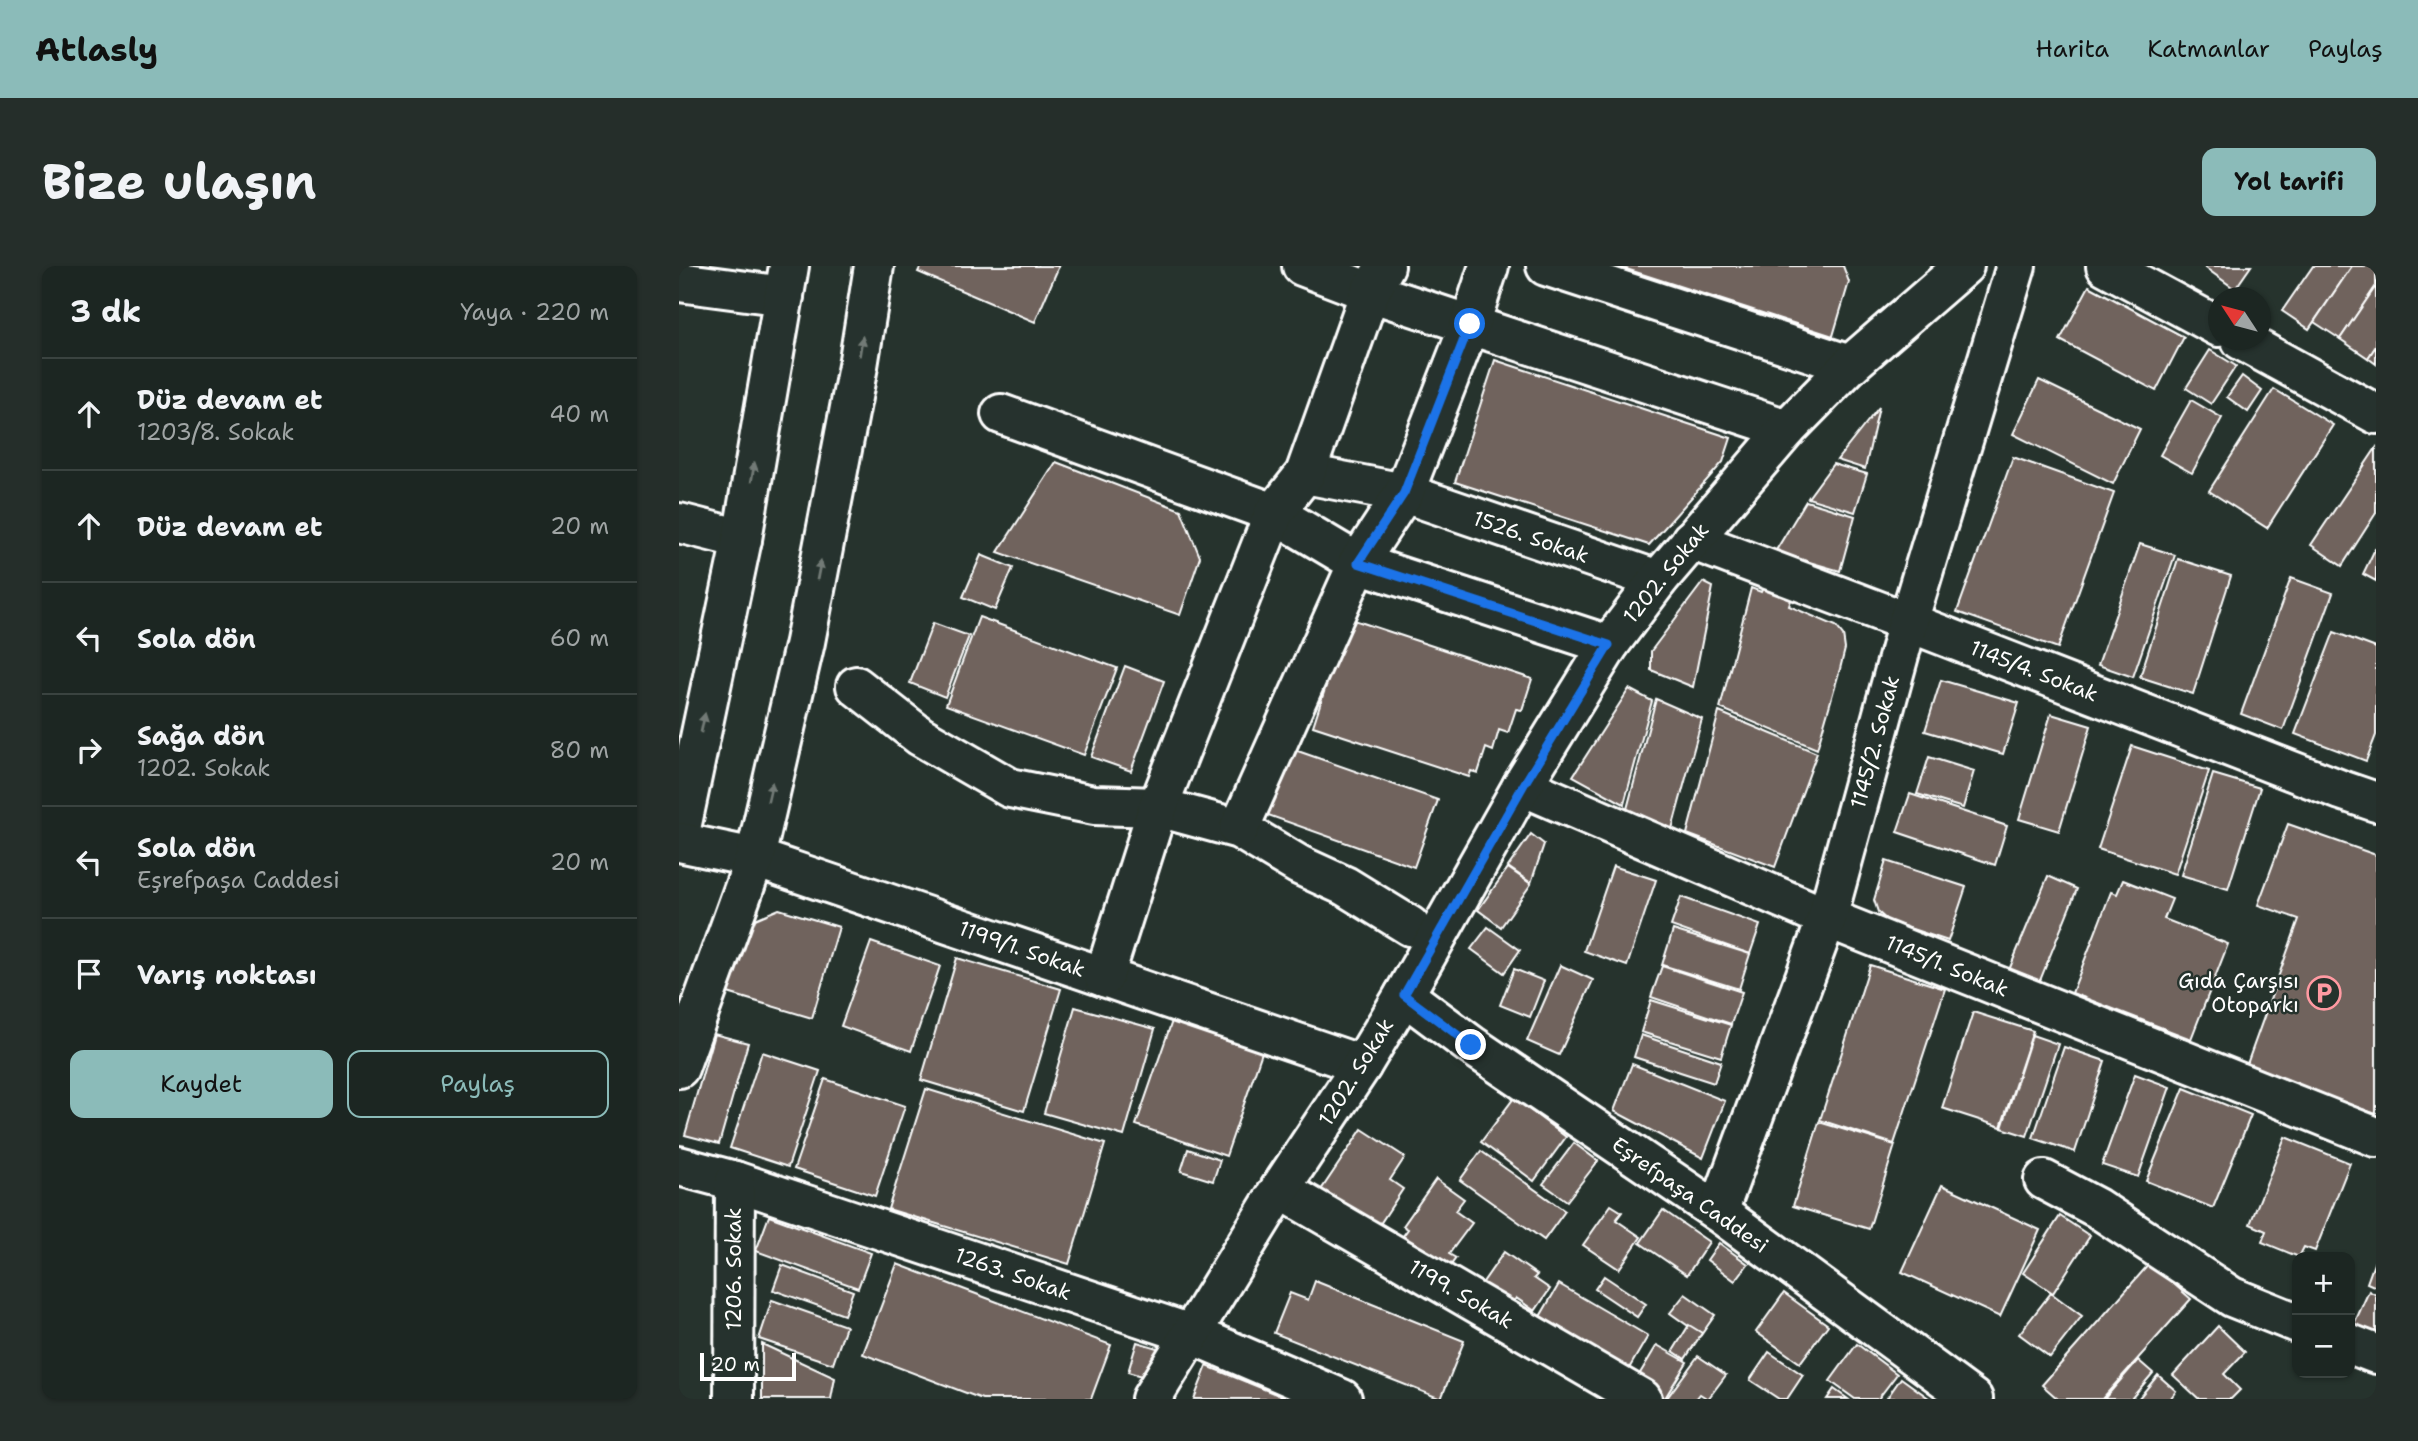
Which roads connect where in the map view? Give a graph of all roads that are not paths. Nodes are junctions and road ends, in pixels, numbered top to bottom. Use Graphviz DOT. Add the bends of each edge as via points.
graph roads {
  1 [pos="874,266"];
  2 [pos="1302,266"];
  3 [pos="1489,266"];
  4 [pos="1546,266"];
  5 [pos="1964,266"];
  6 [pos="2016,266"];
  7 [pos="2106,266"];
  8 [pos="1377,279"];
  9 [pos="786,281"];
  10 [pos="679,282"];
  11 [pos="2208,322"];
  12 [pos="1470,324"];
  13 [pos="2259,350"];
  14 [pos="1850,365"];
  15 [pos="1001,414"];
  16 [pos="2376,414"];
  17 [pos="1787,429"];
  18 [pos="1305,474"];
  19 [pos="1404,493"];
  20 [pos="1274,513"];
  21 [pos="679,523"];
  22 [pos="742,539"];
  23 [pos="1691,540"];
  24 [pos="1358,563"];
  25 [pos="1658,580"];
  26 [pos="1908,621"];
  27 [pos="1609,645"];
  28 [pos="856,686"];
  29 [pos="1523,786"];
  30 [pos="2376,802"];
  31 [pos="1158,807"];
  32 [pos="1239,829"];
  33 [pos="679,840"];
  34 [pos="755,858"];
  35 [pos="1826,918"];
  36 [pos="1410,926"];
  37 [pos="1104,977"];
  38 [pos="1404,995"];
  39 [pos="1362,1065"];
  40 [pos="679,1068"];
  41 [pos="2376,1137"];
  42 [pos="679,1166"];
  43 [pos="2044,1180"];
  44 [pos="735,1181"];
  45 [pos="1280,1189"];
  46 [pos="1718,1212"];
  47 [pos="2292,1321"];
  48 [pos="1191,1334"];
  49 [pos="2355,1346"];
  50 [pos="2376,1354"];
  51 [pos="734,1399"];
  52 [pos="1151,1399"];
  53 [pos="1342,1399"];
  54 [pos="1641,1399"];
  55 [pos="1973,1399"];
  34 -- 1 [label="street, one-way" via="805,642"];
  2 -- 8 [label="street"];
  3 -- 12 [label="street"];
  4 -- 14 [label="street"];
  5 -- 14 [label="street, 1202. Sokak"];
  6 -- 26 [label="street, 1145/2. Sokak"];
  7 -- 11 [label="street"];
  8 -- 12 [label="street"];
  8 -- 18 [label="street"];
  9 -- 10 [label="street"];
  22 -- 9 [label="street, one-way"];
  12 -- 17 [label="street"];
  12 -- 19 [label="street"];
  13 -- 16 [label="street"];
  14 -- 17 [label="street, 1202. Sokak"];
  15 -- 20 [label="street"];
  17 -- 23 [label="street, 1202. Sokak"];
  18 -- 19 [label="street, 1526. Sokak"];
  18 -- 20 [label="street"];
  19 -- 24 [label="street"];
  19 -- 25 [label="street, 1526. Sokak"];
  20 -- 24 [label="street"];
  20 -- 31 [label="street"];
  21 -- 22 [label="street"];
  33 -- 22 [label="street, one-way"];
  23 -- 25 [label="street, 1202. Sokak"];
  23 -- 26 [label="street, 1145/4. Sokak"];
  24 -- 27 [label="street"];
  24 -- 32 [label="street"];
  25 -- 27 [label="street, 1202. Sokak"];
  26 -- 30 [label="street, 1145/4. Sokak"];
  26 -- 35 [label="street, 1145/2. Sokak"];
  27 -- 29 [label="street, 1202. Sokak"];
  28 -- 31 [label="street" via="920,736 1010,788 1094,805"];
  29 -- 35 [label="street, 1145/1. Sokak"];
  29 -- 38 [label="street, 1202. Sokak"];
  31 -- 32 [label="street"];
  31 -- 37 [label="street"];
  32 -- 36 [label="street"];
  33 -- 34 [label="street, 1199/1. Sokak"];
  34 -- 37 [label="street, 1199/1. Sokak"];
  34 -- 40 [label="street"];
  35 -- 41 [label="street, 1145/1. Sokak"];
  35 -- 46 [label="street, 1145/2. Sokak"];
  37 -- 39 [label="street, 1199/1. Sokak"];
  38 -- 39 [label="street, 1202. Sokak"];
  38 -- 46 [label="street, Eşrefpaşa Caddesi"];
  39 -- 45 [label="street, 1202. Sokak"];
  42 -- 44 [label="street, 1263. Sokak"];
  43 -- 47 [label="street" via="2097,1208 2231,1297"];
  44 -- 48 [label="street, 1263. Sokak"];
  44 -- 51 [label="street, 1206. Sokak"];
  45 -- 48 [label="street, 1202. Sokak"];
  45 -- 54 [label="street, 1199. Sokak"];
  46 -- 55 [label="street, Eşrefpaşa Caddesi"];
  48 -- 52 [label="street, 1202. Sokak"];
  48 -- 53 [label="street, 1263. Sokak"];
  49 -- 50 [label="street"];
}
